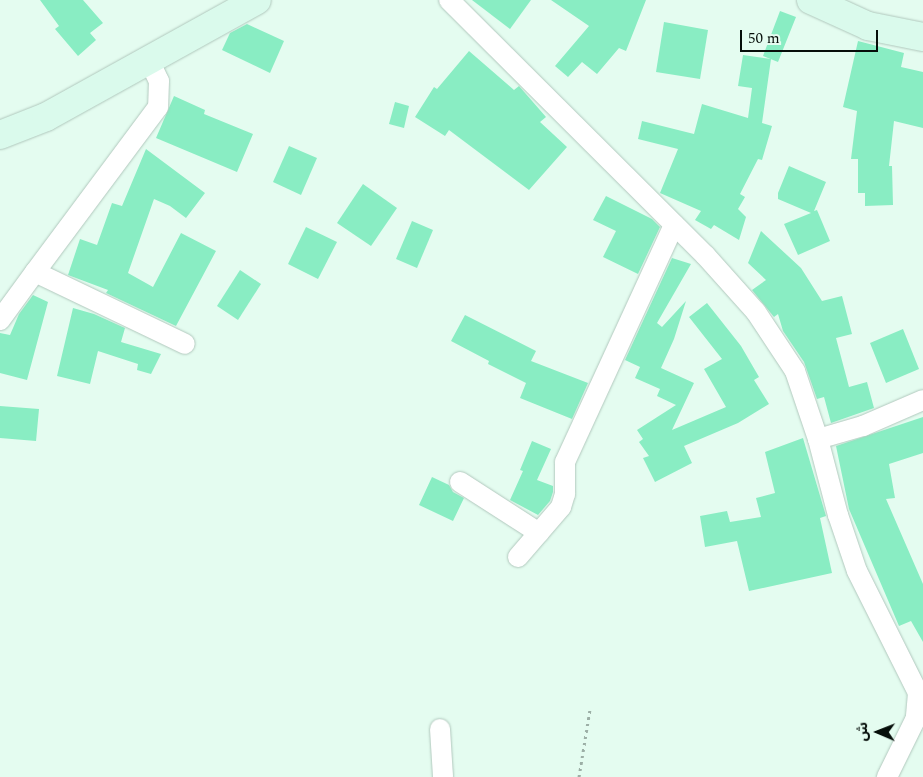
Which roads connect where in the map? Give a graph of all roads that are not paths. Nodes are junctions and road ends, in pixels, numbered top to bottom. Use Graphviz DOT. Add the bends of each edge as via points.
graph roads {
  1 [pos="258,0"];
  2 [pos="449,0"];
  3 [pos="811,0"];
  4 [pos="923,37"];
  5 [pos="149,60"];
  6 [pos="0,135"];
  7 [pos="674,225"];
  8 [pos="35,272"];
  9 [pos="0,320"];
  10 [pos="185,344"];
  11 [pos="923,400"];
  12 [pos="818,439"];
  13 [pos="460,482"];
  14 [pos="539,533"];
  15 [pos="518,557"];
  16 [pos="440,729"];
  17 [pos="443,777"];
  18 [pos="887,777"];
  1 -- 5 [label="main road"];
  2 -- 7 [label="street"];
  3 -- 4 [label="main road" via="868,26"];
  5 -- 6 [label="main road" via="46,117"];
  5 -- 8 [label="street" via="159,81 158,107"];
  7 -- 12 [label="street" via="756,312 795,371"];
  7 -- 14 [label="street" via="565,462 565,494 561,507"];
  8 -- 9 [label="street"];
  8 -- 10 [label="street"];
  11 -- 12 [label="street" via="863,426"];
  12 -- 18 [label="street" via="857,571 918,692 916,718"];
  13 -- 14 [label="street"];
  14 -- 15 [label="street"];
  16 -- 17 [label="street"];
}
